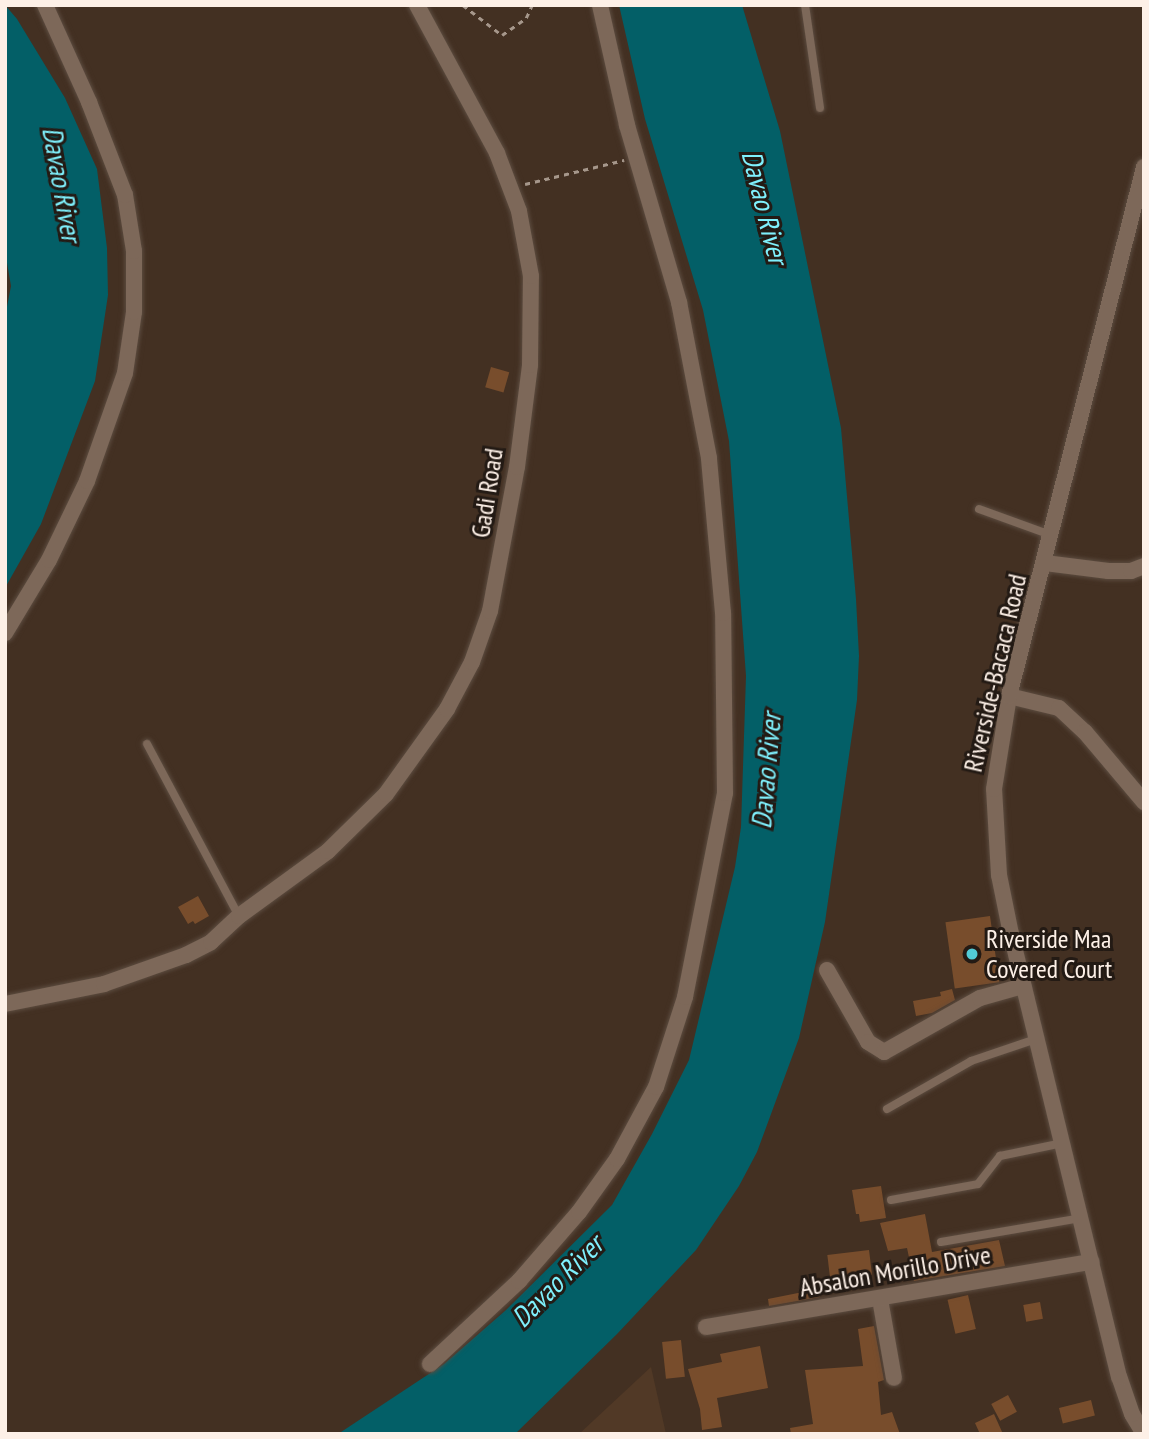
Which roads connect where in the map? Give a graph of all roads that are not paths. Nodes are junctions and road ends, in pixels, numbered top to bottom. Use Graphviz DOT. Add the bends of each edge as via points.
graph roads {
  1 [pos="45,5"];
  2 [pos="416,5"];
  3 [pos="600,5"];
  4 [pos="805,5"];
  5 [pos="820,108"];
  6 [pos="1144,167"];
  7 [pos="979,509"];
  8 [pos="1051,535"];
  9 [pos="1045,563"];
  10 [pos="1144,566"];
  11 [pos="5,633"];
  12 [pos="1009,696"];
  13 [pos="147,744"];
  14 [pos="1144,802"];
  15 [pos="239,916"];
  16 [pos="827,970"];
  17 [pos="1023,986"];
  18 [pos="5,1004"];
  19 [pos="1036,1039"];
  20 [pos="887,1109"];
  21 [pos="1063,1143"];
  22 [pos="891,1200"];
  23 [pos="1082,1218"];
  24 [pos="941,1241"];
  25 [pos="1092,1262"];
  26 [pos="880,1299"];
  27 [pos="706,1327"];
  28 [pos="430,1364"];
  29 [pos="894,1378"];
  30 [pos="1144,1434"];
  1 -- 11 [label="street" via="125,195 134,251 134,312 125,373 87,481 49,560"];
  2 -- 15 [label="street, Gadi Road" via="497,153 525,236 531,275 530,365 502,555 490,611 472,662 447,709 386,794 328,851"];
  3 -- 28 [label="street" via="636,157 679,302 709,458 723,612 725,793 687,985 656,1087 617,1159 579,1212 519,1281"];
  4 -- 5 [label="lane"];
  6 -- 8 [label="street, Riverside-Bacaca Road"];
  7 -- 8 [label="lane"];
  8 -- 9 [label="street, Riverside-Bacaca Road"];
  9 -- 10 [label="street" via="1108,571"];
  9 -- 12 [label="street, Riverside-Bacaca Road"];
  12 -- 14 [label="street" via="1059,708"];
  12 -- 17 [label="street, Riverside-Bacaca Road" via="998,749 994,827 999,875"];
  13 -- 15 [label="lane"];
  15 -- 18 [label="street, Gadi Road" via="211,942 141,973 63,995"];
  16 -- 17 [label="street" via="868,1042 884,1052 980,998"];
  17 -- 19 [label="street, Riverside-Bacaca Road"];
  19 -- 20 [label="lane" via="971,1060"];
  19 -- 21 [label="street, Riverside-Bacaca Road"];
  21 -- 22 [label="lane" via="1000,1156 978,1184"];
  21 -- 23 [label="street, Riverside-Bacaca Road"];
  23 -- 24 [label="lane"];
  23 -- 25 [label="street, Riverside-Bacaca Road"];
  25 -- 26 [label="street, Absalon Morillo Drive"];
  25 -- 30 [label="street, Riverside-Bacaca Road" via="1125,1397"];
  26 -- 27 [label="street, Absalon Morillo Drive"];
  26 -- 29 [label="street"];
}
